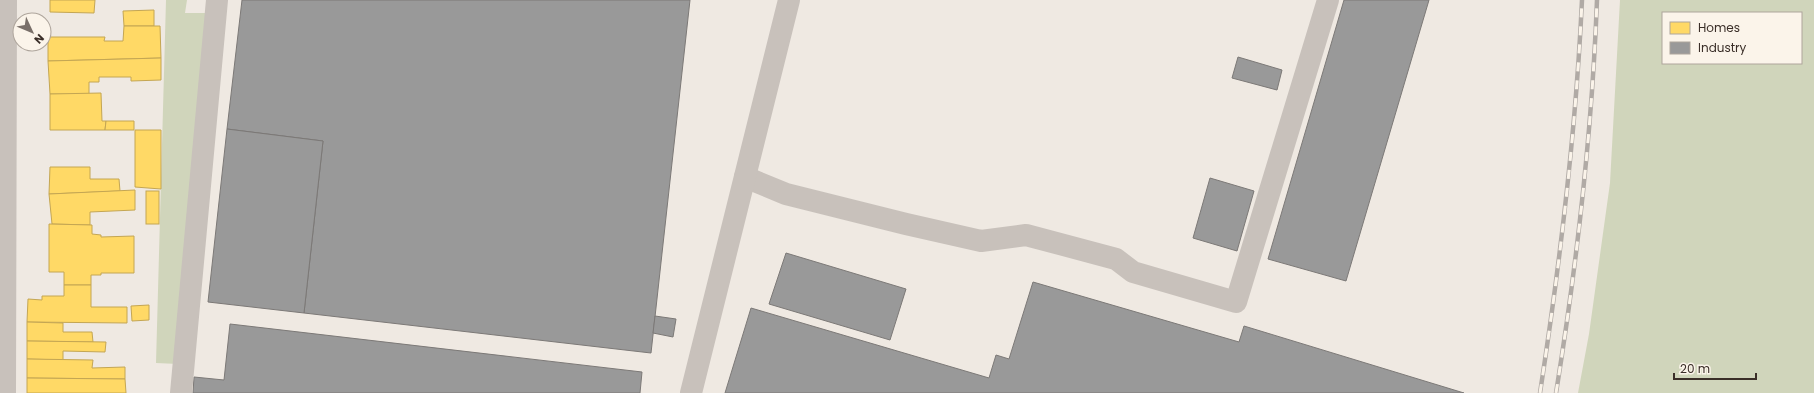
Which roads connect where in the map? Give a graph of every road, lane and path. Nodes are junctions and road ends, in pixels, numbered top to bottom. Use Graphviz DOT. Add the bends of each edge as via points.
graph roads {
  1 [pos="6,0"];
  2 [pos="217,0"];
  3 [pos="789,0"];
  4 [pos="1328,0"];
  5 [pos="745,177"];
  6 [pos="3,228"];
  7 [pos="5,393"];
  8 [pos="181,393"];
  9 [pos="690,393"];
  1 -- 6 [label="street"];
  2 -- 8 [label="street"];
  3 -- 5 [label="street"];
  4 -- 5 [label="street" via="1236,302 1133,272 1116,259 1026,235 981,241 786,194"];
  5 -- 9 [label="street"];
  6 -- 7 [label="street"];
}
